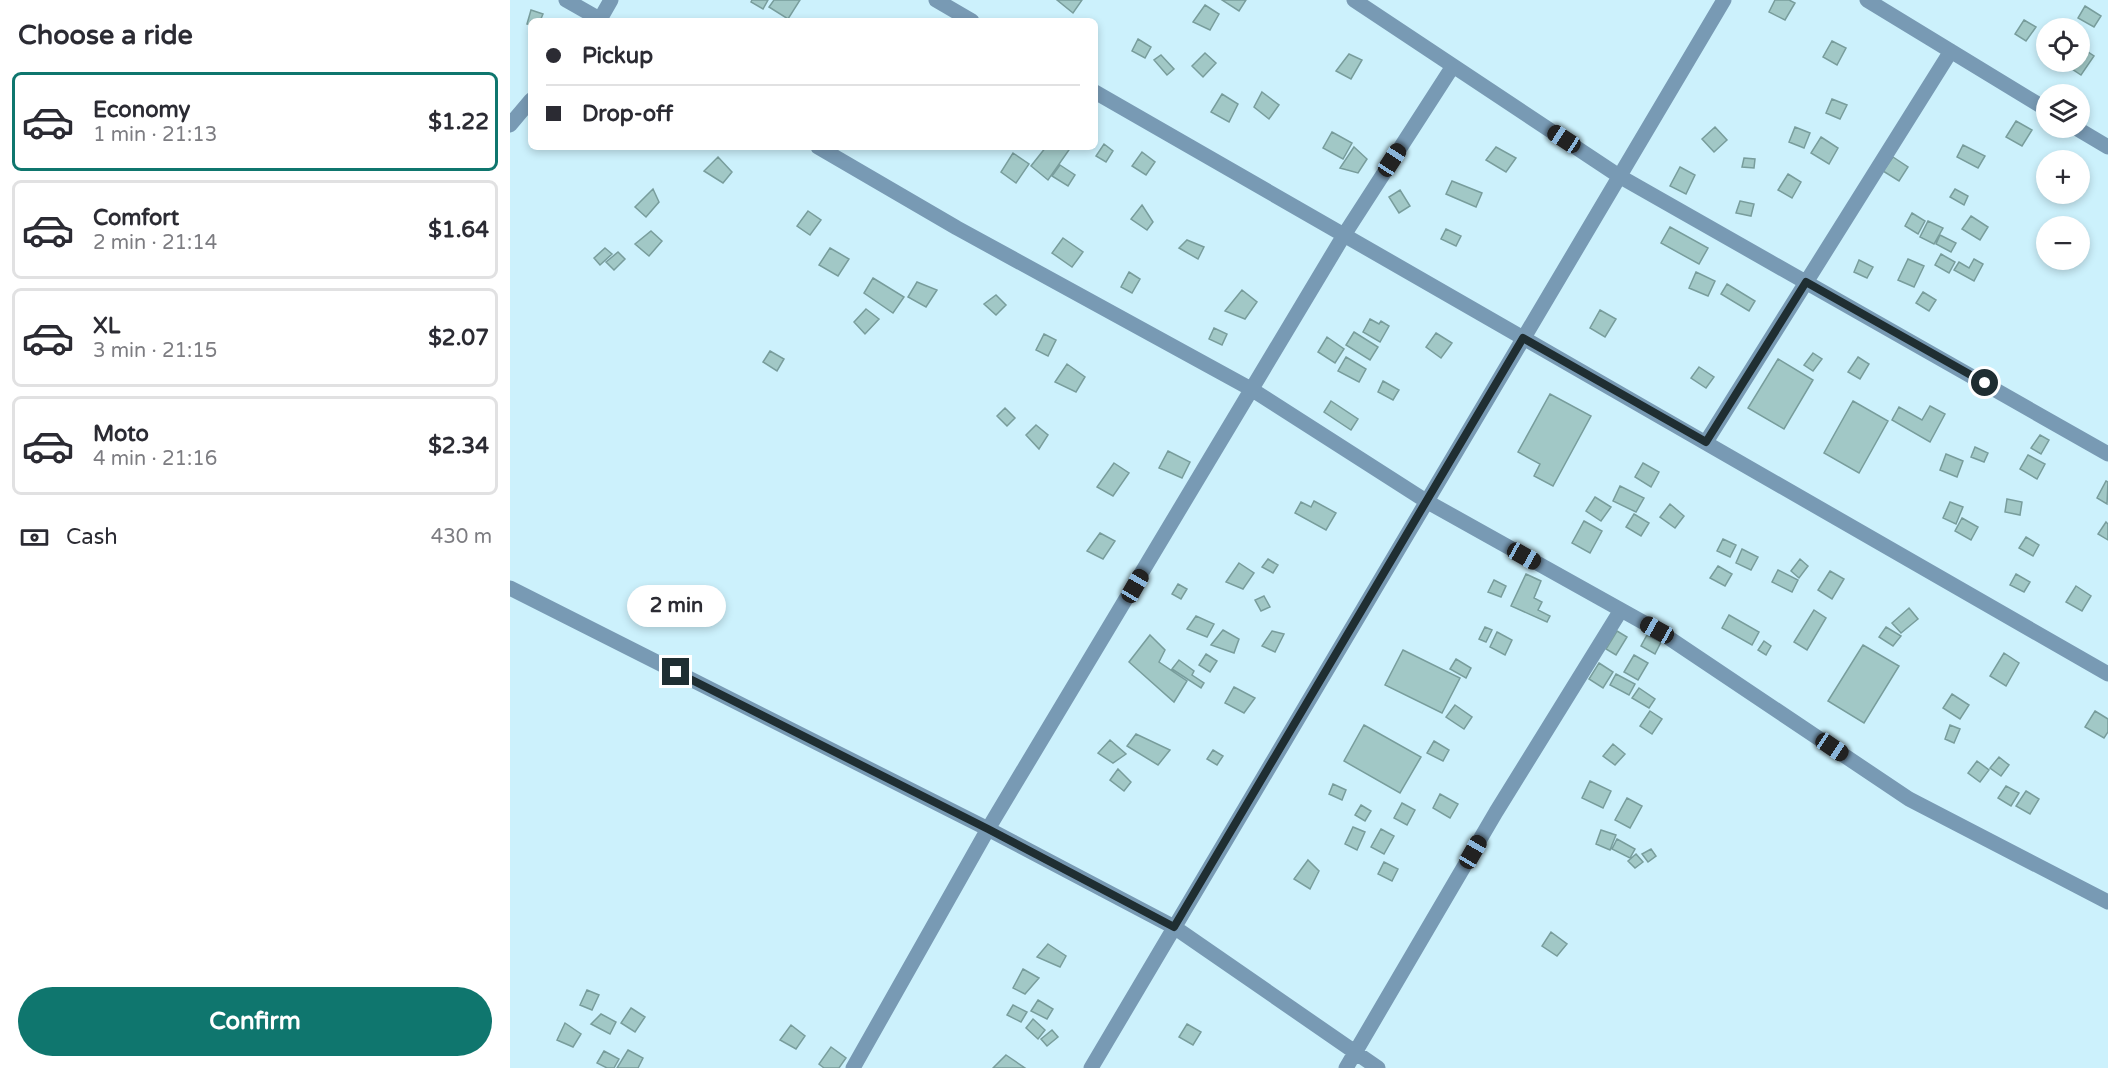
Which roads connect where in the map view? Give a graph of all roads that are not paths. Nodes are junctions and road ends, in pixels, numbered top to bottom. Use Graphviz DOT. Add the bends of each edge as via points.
graph roads {
  1 [pos="566,0"];
  2 [pos="611,0"];
  3 [pos="936,0"];
  4 [pos="1354,0"];
  5 [pos="1724,0"];
  6 [pos="1867,0"];
  7 [pos="598,18"];
  8 [pos="602,18"];
  9 [pos="967,18"];
  10 [pos="1951,51"];
  11 [pos="1453,66"];
  12 [pos="1098,94"];
  13 [pos="2036,103"];
  14 [pos="528,104"];
  15 [pos="510,125"];
  16 [pos="2090,136"];
  17 [pos="2108,147"];
  18 [pos="823,150"];
  19 [pos="1619,176"];
  20 [pos="1344,235"];
  21 [pos="1806,282"];
  22 [pos="1523,338"];
  23 [pos="1251,389"];
  24 [pos="1706,442"];
  25 [pos="2108,454"];
  26 [pos="1426,501"];
  27 [pos="510,588"];
  28 [pos="1621,610"];
  29 [pos="2108,674"];
  30 [pos="988,829"];
  31 [pos="2108,902"];
  32 [pos="1174,927"];
  33 [pos="1356,1051"];
  34 [pos="853,1068"];
  35 [pos="1091,1068"];
  36 [pos="1346,1068"];
  37 [pos="1378,1068"];
  1 -- 7 [label="street"];
  2 -- 8 [label="street"];
  3 -- 9 [label="street"];
  4 -- 11 [label="street"];
  5 -- 19 [label="street"];
  6 -- 10 [label="street"];
  10 -- 13 [label="street"];
  10 -- 21 [label="street"];
  11 -- 19 [label="street"];
  11 -- 20 [label="street"];
  12 -- 20 [label="street"];
  14 -- 15 [label="street"];
  16 -- 17 [label="street"];
  18 -- 23 [label="street"];
  19 -- 21 [label="street"];
  19 -- 22 [label="street"];
  20 -- 22 [label="street"];
  20 -- 23 [label="street"];
  21 -- 24 [label="street"];
  21 -- 25 [label="street"];
  22 -- 24 [label="street"];
  22 -- 26 [label="street"];
  23 -- 26 [label="street"];
  23 -- 30 [label="street"];
  24 -- 29 [label="street"];
  26 -- 28 [label="street"];
  26 -- 32 [label="street"];
  27 -- 30 [label="street"];
  28 -- 31 [label="street" via="1657,630 1909,799"];
  28 -- 33 [label="street" via="1496,812"];
  30 -- 32 [label="street"];
  30 -- 34 [label="street"];
  32 -- 33 [label="street"];
  32 -- 35 [label="street"];
  33 -- 36 [label="street"];
  33 -- 37 [label="street"];
}
